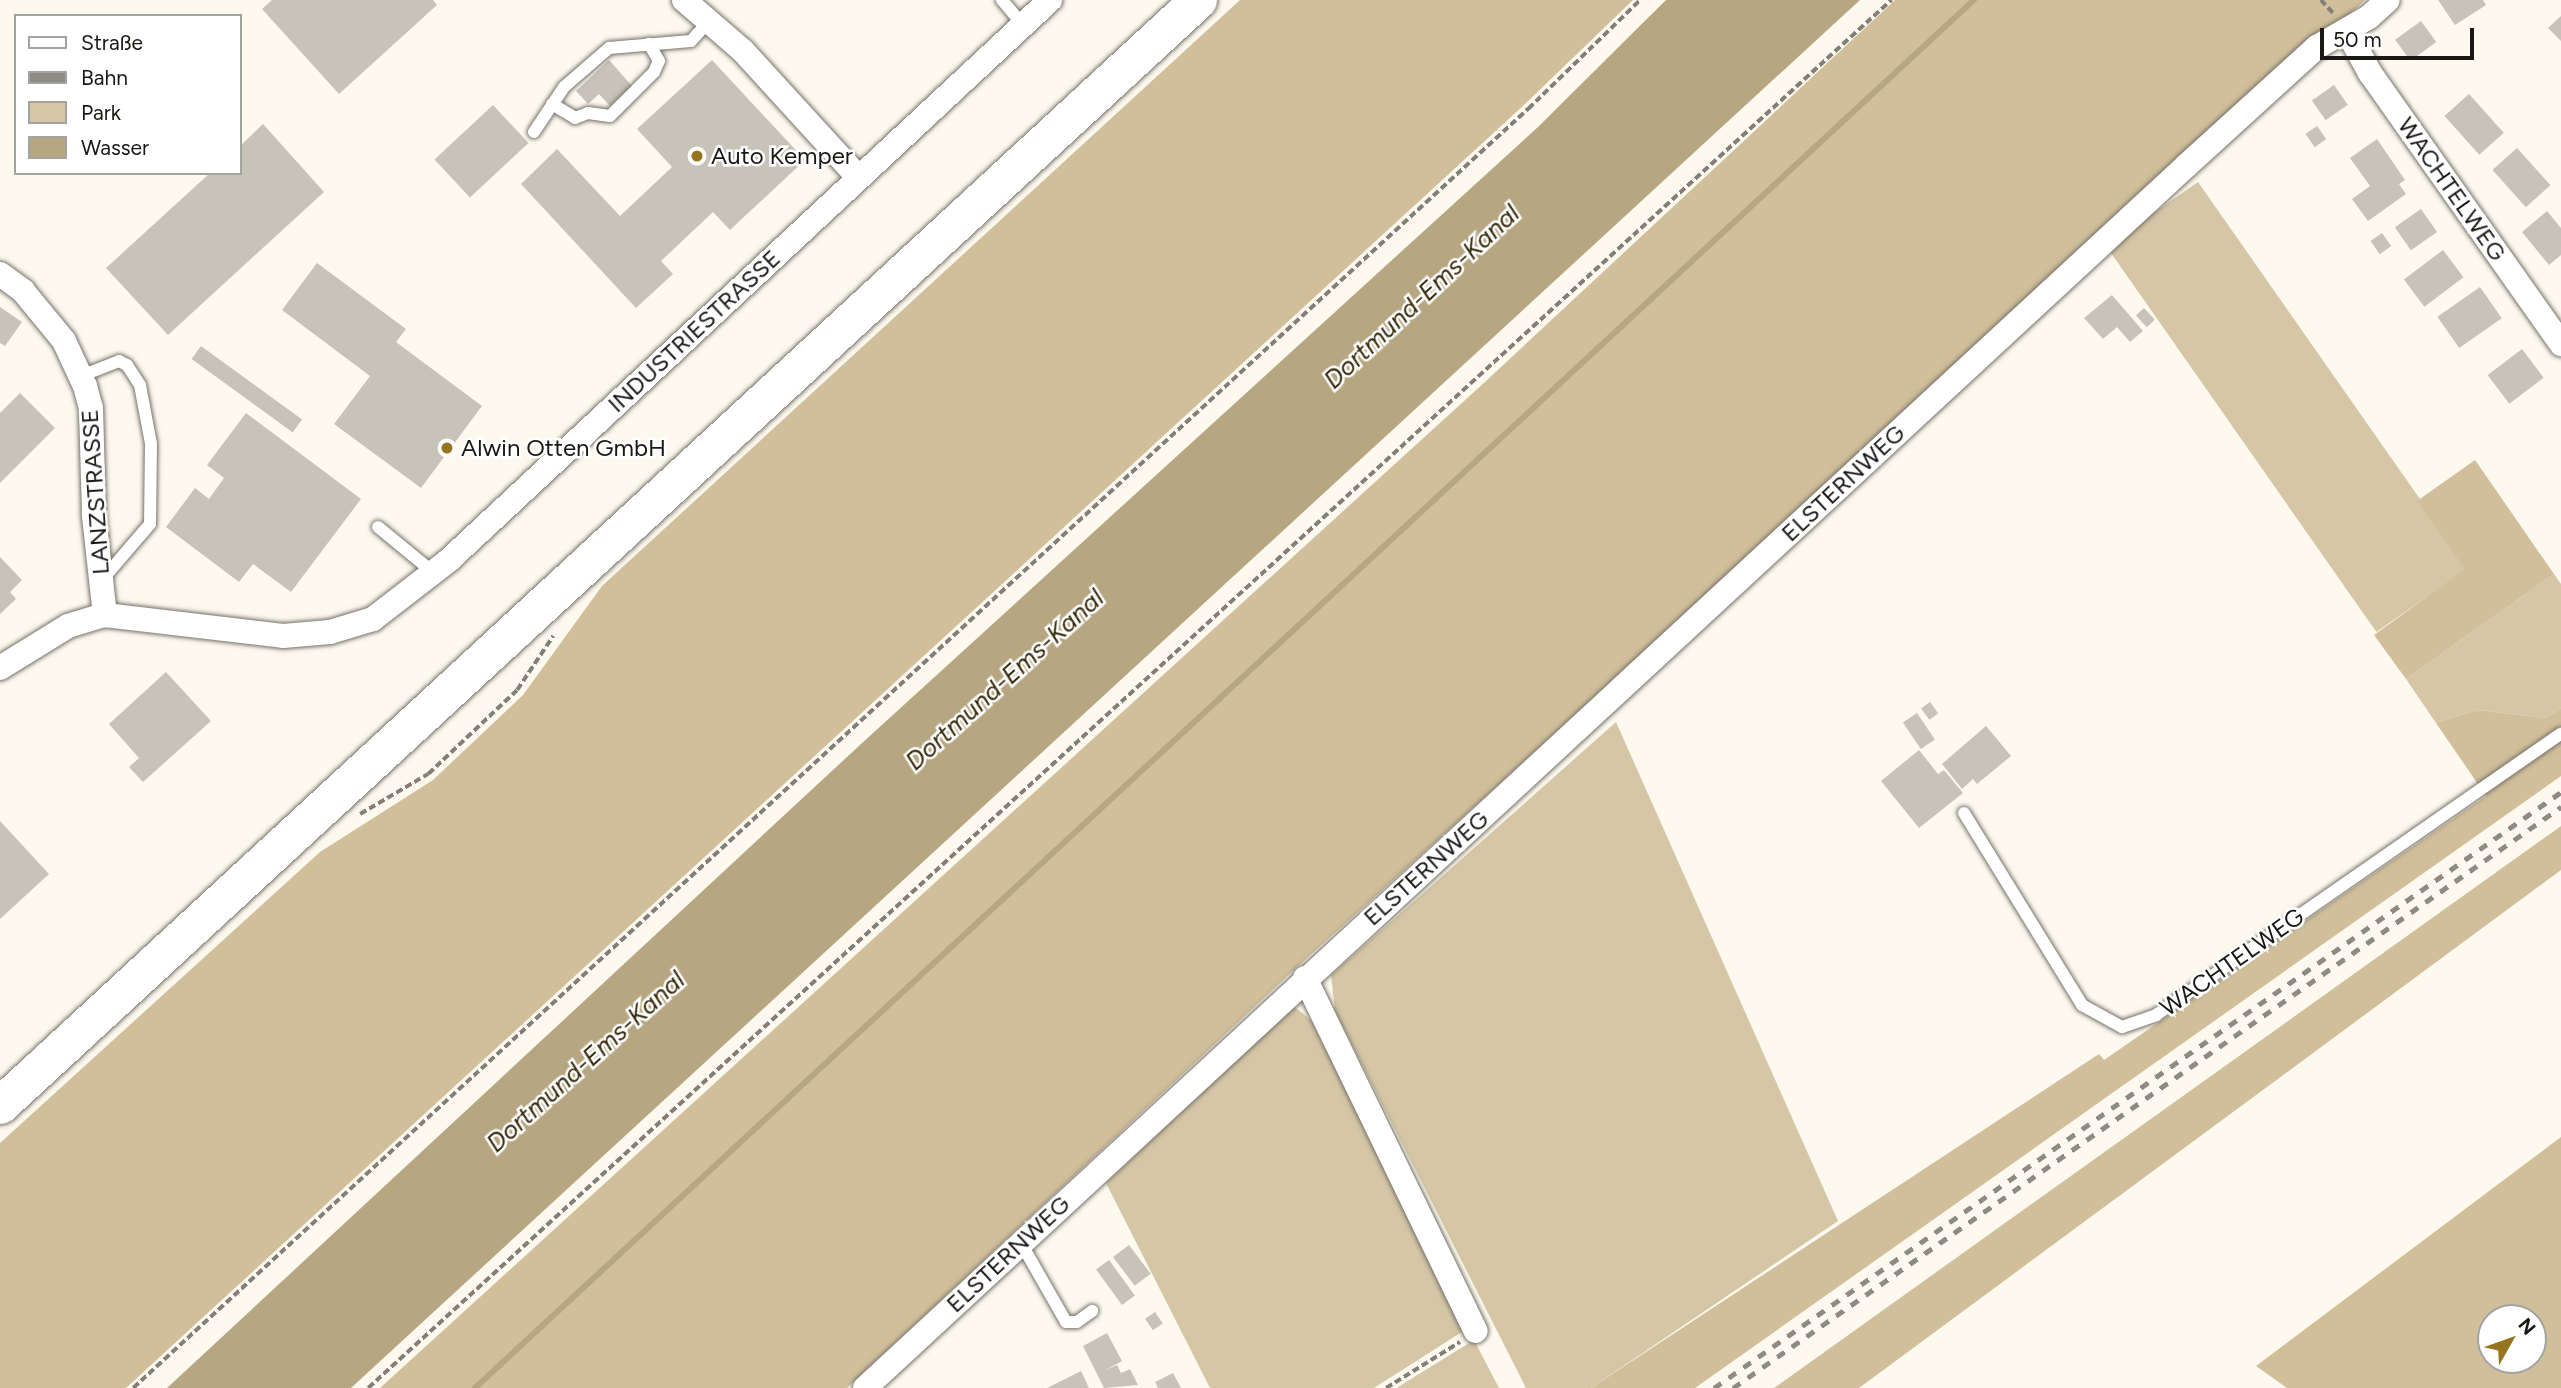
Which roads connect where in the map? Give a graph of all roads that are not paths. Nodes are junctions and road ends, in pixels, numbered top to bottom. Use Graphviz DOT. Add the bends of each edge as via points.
graph roads {
  1 [pos="684,0"];
  2 [pos="1002,0"];
  3 [pos="1050,0"];
  4 [pos="1198,0"];
  5 [pos="2388,0"];
  6 [pos="709,22"];
  7 [pos="1023,25"];
  8 [pos="2347,31"];
  9 [pos="649,44"];
  10 [pos="552,104"];
  11 [pos="534,132"];
  12 [pos="859,177"];
  13 [pos="0,275"];
  14 [pos="2561,344"];
  15 [pos="81,376"];
  16 [pos="378,527"];
  17 [pos="434,573"];
  18 [pos="101,580"];
  19 [pos="105,615"];
  20 [pos="0,668"];
  21 [pos="2561,734"];
  22 [pos="1964,813"];
  23 [pos="1305,978"];
  24 [pos="0,1105"];
  25 [pos="1021,1243"];
  26 [pos="1092,1311"];
  27 [pos="1476,1331"];
  28 [pos="865,1388"];
  1 -- 6 [label="street"];
  2 -- 7 [label="lane"];
  3 -- 7 [label="street, INDUSTRIESTRASSE"];
  4 -- 24 [label="main road"];
  5 -- 8 [label="street, ELSTERNWEG"];
  6 -- 9 [label="lane" via="691,41"];
  6 -- 12 [label="street" via="743,51"];
  7 -- 12 [label="street, INDUSTRIESTRASSE"];
  8 -- 14 [label="street, WACHTELWEG" via="2370,73"];
  8 -- 23 [label="street, ELSTERNWEG" via="2317,47 2196,156"];
  9 -- 10 [label="lane" via="609,48"];
  9 -- 10 [label="lane" via="659,61 654,72 610,116 588,113 575,118"];
  10 -- 11 [label="lane"];
  12 -- 17 [label="street, INDUSTRIESTRASSE"];
  13 -- 15 [label="street, LANZSTRASSE" via="23,291 64,341"];
  15 -- 18 [label="street, LANZSTRASSE" via="91,408"];
  15 -- 18 [label="lane" via="119,361 127,365 140,385 151,444 150,524"];
  16 -- 17 [label="lane"];
  17 -- 19 [label="street, INDUSTRIESTRASSE" via="373,618 330,632 283,636"];
  18 -- 19 [label="street, LANZSTRASSE"];
  19 -- 20 [label="street, INDUSTRIESTRASSE" via="68,626"];
  21 -- 22 [label="lane, WACHTELWEG" via="2156,1015 2122,1027 2082,1005"];
  23 -- 25 [label="street, ELSTERNWEG"];
  23 -- 27 [label="street"];
  25 -- 26 [label="lane" via="1066,1322 1077,1322"];
  25 -- 28 [label="street, ELSTERNWEG"];
}
